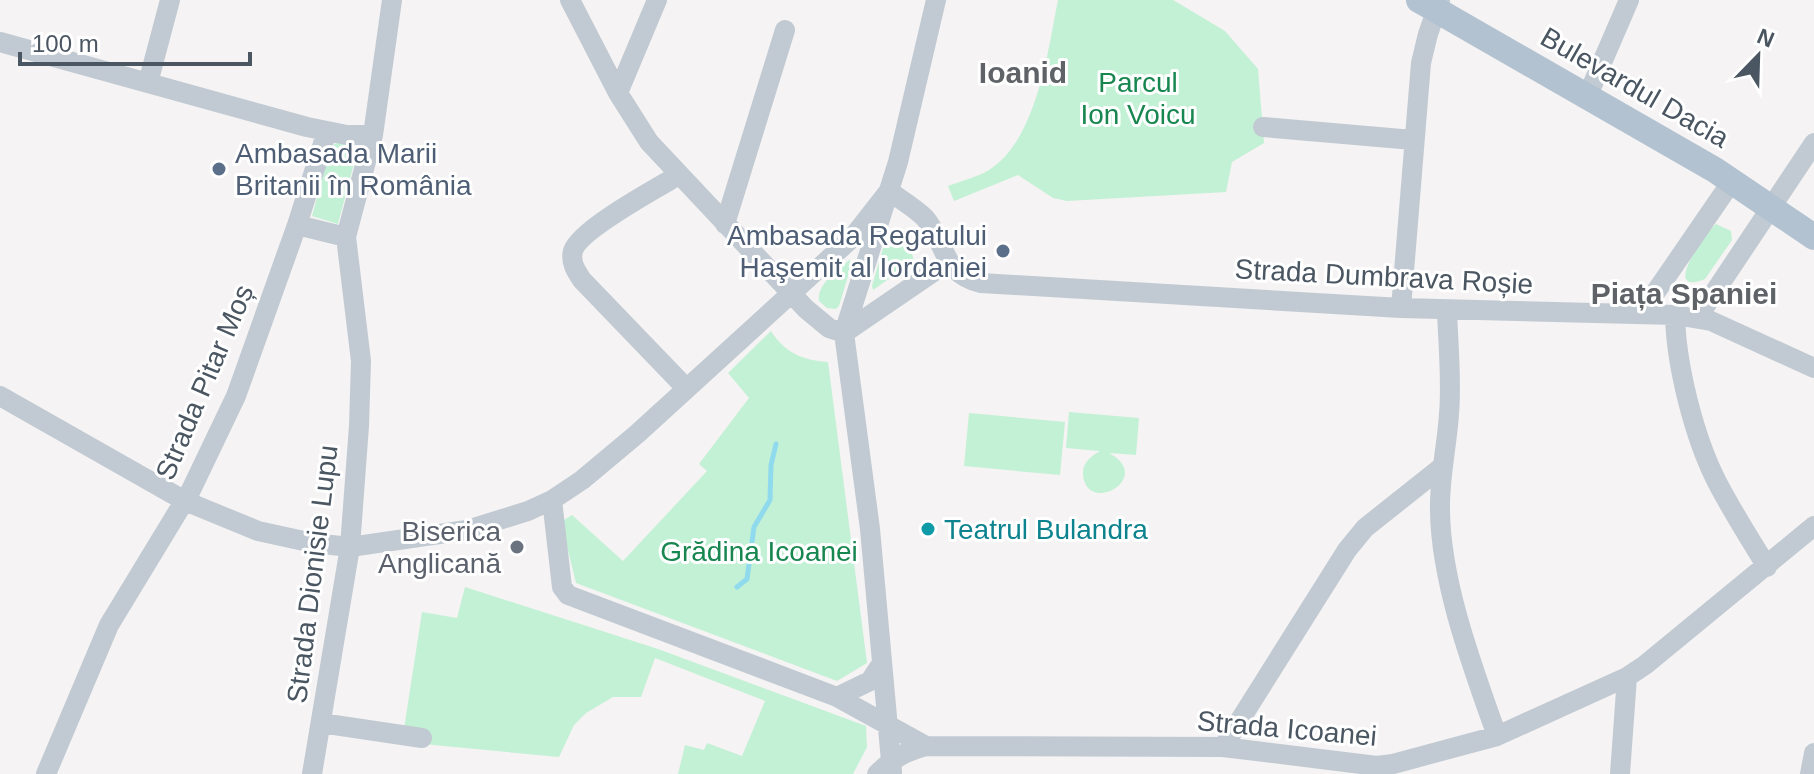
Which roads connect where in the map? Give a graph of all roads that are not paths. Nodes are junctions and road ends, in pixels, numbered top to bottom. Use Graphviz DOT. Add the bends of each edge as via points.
graph roads {
  1 [pos="170,0"];
  2 [pos="392,0"];
  3 [pos="570,0"];
  4 [pos="657,0"];
  5 [pos="936,0"];
  6 [pos="1629,0"];
  7 [pos="1432,3"];
  8 [pos="785,30"];
  9 [pos="0,42"];
  10 [pos="148,83"];
  11 [pos="618,93"];
  12 [pos="1588,95"];
  13 [pos="1263,127"];
  14 [pos="327,131"];
  15 [pos="373,135"];
  16 [pos="1413,140"];
  17 [pos="1814,143"];
  18 [pos="679,175"];
  19 [pos="1732,181"];
  20 [pos="889,191"];
  21 [pos="1772,207"];
  22 [pos="725,224"];
  23 [pos="297,225"];
  24 [pos="346,237"];
  25 [pos="1814,237"];
  26 [pos="948,262"];
  27 [pos="791,293"];
  28 [pos="1401,308"];
  29 [pos="1447,310"];
  30 [pos="1642,312"];
  31 [pos="1675,315"];
  32 [pos="1698,317"];
  33 [pos="844,333"];
  34 [pos="1814,368"];
  35 [pos="686,388"];
  36 [pos="0,396"];
  37 [pos="1443,466"];
  38 [pos="552,500"];
  39 [pos="185,501"];
  40 [pos="1814,526"];
  41 [pos="350,547"];
  42 [pos="1767,567"];
  43 [pos="882,663"];
  44 [pos="1627,677"];
  45 [pos="837,697"];
  46 [pos="887,722"];
  47 [pos="321,723"];
  48 [pos="1497,736"];
  49 [pos="422,738"];
  50 [pos="926,746"];
  51 [pos="1223,747"];
  52 [pos="1814,753"];
  53 [pos="887,770"];
  54 [pos="1378,770"];
  55 [pos="46,774"];
  56 [pos="312,774"];
  57 [pos="1620,774"];
  58 [pos="1810,774"];
  1 -- 10 [label="street"];
  2 -- 15 [label="street, Strada Dionisie Lupu"];
  3 -- 11 [label="street"];
  4 -- 11 [label="street"];
  5 -- 20 [label="street"];
  6 -- 12 [label="street"];
  7 -- 12 [label="main road, Bulevardul Dacia"];
  7 -- 16 [label="street"];
  8 -- 22 [label="street"];
  9 -- 10 [label="street"];
  10 -- 14 [label="street"];
  11 -- 18 [label="street" via="649,142"];
  12 -- 19 [label="main road, Bulevardul Dacia"];
  13 -- 16 [label="street"];
  14 -- 15 [label="street"];
  14 -- 23 [label="street, Strada Pitar Moș"];
  15 -- 24 [label="street, Strada Dionisie Lupu"];
  16 -- 28 [label="street"];
  17 -- 21 [label="street"];
  18 -- 22 [label="street"];
  18 -- 35 [label="street" via="584,235 572,258 582,280"];
  19 -- 21 [label="main road, Bulevardul Dacia"];
  19 -- 30 [label="street"];
  20 -- 26 [label="street" via="924,218"];
  20 -- 27 [label="street" via="860,229"];
  20 -- 33 [label="street"];
  21 -- 25 [label="main road, Bulevardul Dacia"];
  21 -- 32 [label="street"];
  22 -- 27 [label="street"];
  23 -- 24 [label="street"];
  23 -- 39 [label="street, Strada Pitar Moș" via="236,396"];
  24 -- 41 [label="street, Strada Dionisie Lupu" via="361,361"];
  26 -- 28 [label="street, Strada Dumbrava Roșie" via="961,276 981,283"];
  26 -- 33 [label="street"];
  27 -- 33 [label="street" via="818,320"];
  27 -- 35 [label="street"];
  28 -- 29 [label="street, Strada Dumbrava Roșie"];
  29 -- 30 [label="street, Strada Dumbrava Roșie"];
  29 -- 37 [label="street" via="1450,411"];
  30 -- 31 [label="street, Strada Dumbrava Roșie"];
  31 -- 32 [label="street, Strada Dumbrava Roșie"];
  31 -- 42 [label="street" via="1679,366 1707,458"];
  32 -- 34 [label="street, Strada Dumbrava Roșie"];
  33 -- 43 [label="street"];
  35 -- 38 [label="street"];
  36 -- 39 [label="street"];
  37 -- 48 [label="street" via="1440,511 1446,567"];
  37 -- 51 [label="street" via="1365,528 1347,550"];
  38 -- 41 [label="street" via="467,530"];
  38 -- 45 [label="street" via="562,587 568,595"];
  39 -- 41 [label="street" via="258,531"];
  39 -- 55 [label="street, Strada Pitar Moș" via="109,625"];
  40 -- 42 [label="street, Strada Icoanei"];
  41 -- 47 [label="street, Strada Dionisie Lupu"];
  42 -- 44 [label="street, Strada Icoanei"];
  43 -- 45 [label="street" via="870,681"];
  43 -- 46 [label="street"];
  44 -- 48 [label="street, Strada Icoanei"];
  44 -- 57 [label="street"];
  45 -- 46 [label="street"];
  46 -- 50 [label="street"];
  46 -- 53 [label="street"];
  47 -- 49 [label="street"];
  47 -- 56 [label="street, Strada Dionisie Lupu"];
  48 -- 54 [label="street, Strada Icoanei"];
  50 -- 51 [label="street, Strada Icoanei"];
  50 -- 53 [label="street, Strada Icoanei" via="908,751"];
  51 -- 54 [label="street, Strada Icoanei"];
  52 -- 58 [label="street"];
}
